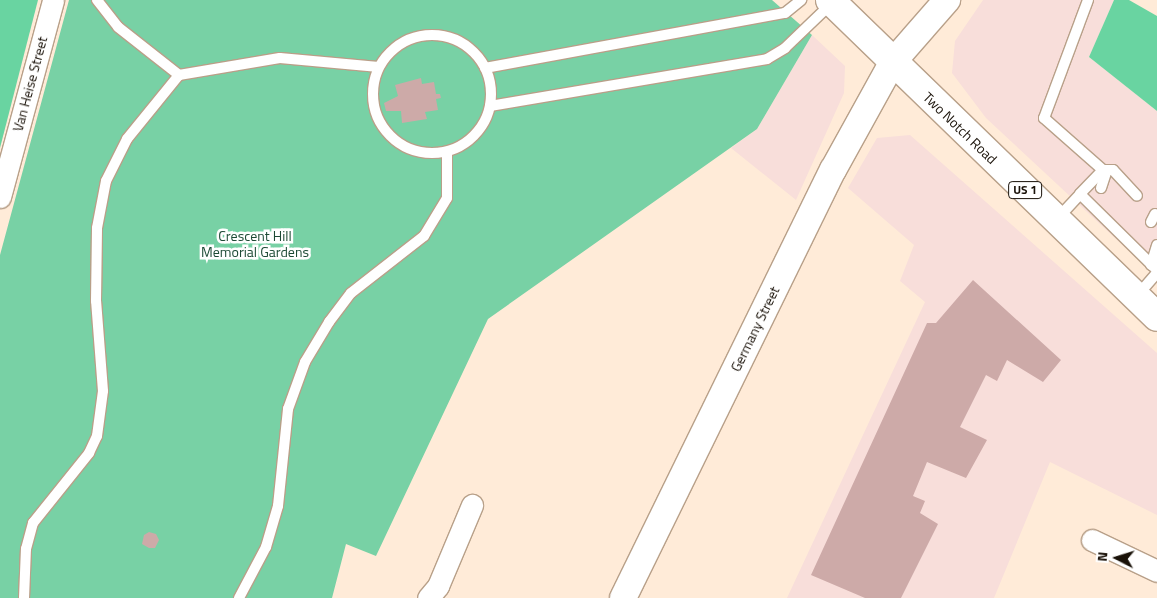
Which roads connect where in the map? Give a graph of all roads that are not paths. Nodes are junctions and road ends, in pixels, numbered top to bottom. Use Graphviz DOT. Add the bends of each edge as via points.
graph roads {
  1 [pos="53,0"];
  2 [pos="97,0"];
  3 [pos="801,0"];
  4 [pos="948,0"];
  5 [pos="1088,0"];
  6 [pos="831,1"];
  7 [pos="892,63"];
  8 [pos="379,67"];
  9 [pos="486,68"];
  10 [pos="178,75"];
  11 [pos="490,106"];
  12 [pos="446,153"];
  13 [pos="1105,170"];
  14 [pos="1118,176"];
  15 [pos="1101,188"];
  16 [pos="1114,188"];
  17 [pos="1080,194"];
  18 [pos="1137,196"];
  19 [pos="0,197"];
  20 [pos="1057,220"];
  21 [pos="1157,245"];
  22 [pos="1155,269"];
  23 [pos="1136,297"];
  24 [pos="1157,317"];
  25 [pos="472,505"];
  26 [pos="1092,540"];
  27 [pos="1157,571"];
  28 [pos="24,598"];
  29 [pos="239,598"];
  30 [pos="428,598"];
  31 [pos="623,598"];
  1 -- 19 [label="street, Van Heise Street"];
  2 -- 10 [label="lane" via="118,27"];
  3 -- 9 [label="lane" via="785,12"];
  4 -- 7 [label="street, Germany Street"];
  5 -- 13 [label="lane" via="1044,118"];
  6 -- 7 [label="main road, Two Notch Road / US 1"];
  6 -- 11 [label="lane" via="785,48 767,59"];
  7 -- 20 [label="main road, Two Notch Road / US 1"];
  7 -- 31 [label="street, Germany Street" via="833,170"];
  8 -- 9 [label="lane" via="388,54 403,43 436,35 463,43"];
  8 -- 10 [label="lane" via="280,58"];
  8 -- 12 [label="lane" via="372,97 377,117 386,133 396,142 420,153"];
  9 -- 11 [label="lane" via="491,84"];
  10 -- 28 [label="lane" via="127,139 106,181 97,228 96,301 103,392 97,436 89,453 33,523 26,549"];
  11 -- 12 [label="lane" via="476,134 462,146"];
  12 -- 29 [label="lane" via="446,198 424,236 351,293 305,362 288,409 278,506 266,547"];
  13 -- 14 [label="lane" via="1113,170"];
  13 -- 15 [label="lane"];
  13 -- 17 [label="lane"];
  14 -- 16 [label="lane"];
  14 -- 18 [label="lane"];
  17 -- 20 [label="lane"];
  17 -- 22 [label="lane" via="1095,203 1138,246"];
  20 -- 23 [label="main road, Two Notch Road / US 1"];
  21 -- 22 [label="lane"];
  22 -- 23 [label="lane"];
  23 -- 24 [label="main road, Two Notch Road / US 1"];
  25 -- 30 [label="street" via="438,586"];
  26 -- 27 [label="street"];
}
